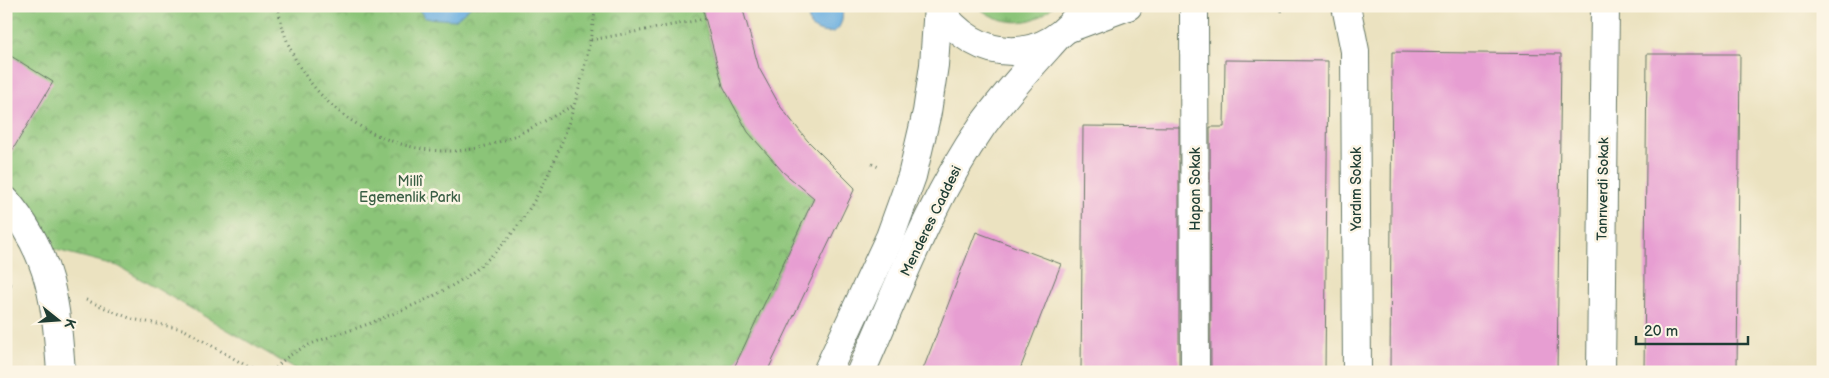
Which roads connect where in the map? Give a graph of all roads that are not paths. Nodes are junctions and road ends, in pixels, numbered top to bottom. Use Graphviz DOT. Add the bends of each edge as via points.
graph roads {
  1 [pos="1128,6"];
  2 [pos="1194,6"];
  3 [pos="1346,6"];
  4 [pos="1605,6"];
  5 [pos="938,7"];
  6 [pos="1071,23"];
  7 [pos="6,201"];
  8 [pos="61,372"];
  9 [pos="827,372"];
  10 [pos="861,372"];
  11 [pos="1195,372"];
  12 [pos="1357,372"];
  13 [pos="1601,372"];
  1 -- 6 [label="street"];
  2 -- 11 [label="street, Hapan Sokak"];
  3 -- 12 [label="street, Yardım Sokak" via="1355,52"];
  4 -- 13 [label="street, Tanrıverdi Sokak"];
  5 -- 6 [label="street" via="960,34 978,44 1005,51 1033,49"];
  5 -- 9 [label="street" via="927,112 912,176 890,237"];
  6 -- 10 [label="street, Menderes Caddesi" via="1013,85 946,185"];
  7 -- 8 [label="street" via="37,245 50,285"];
}
